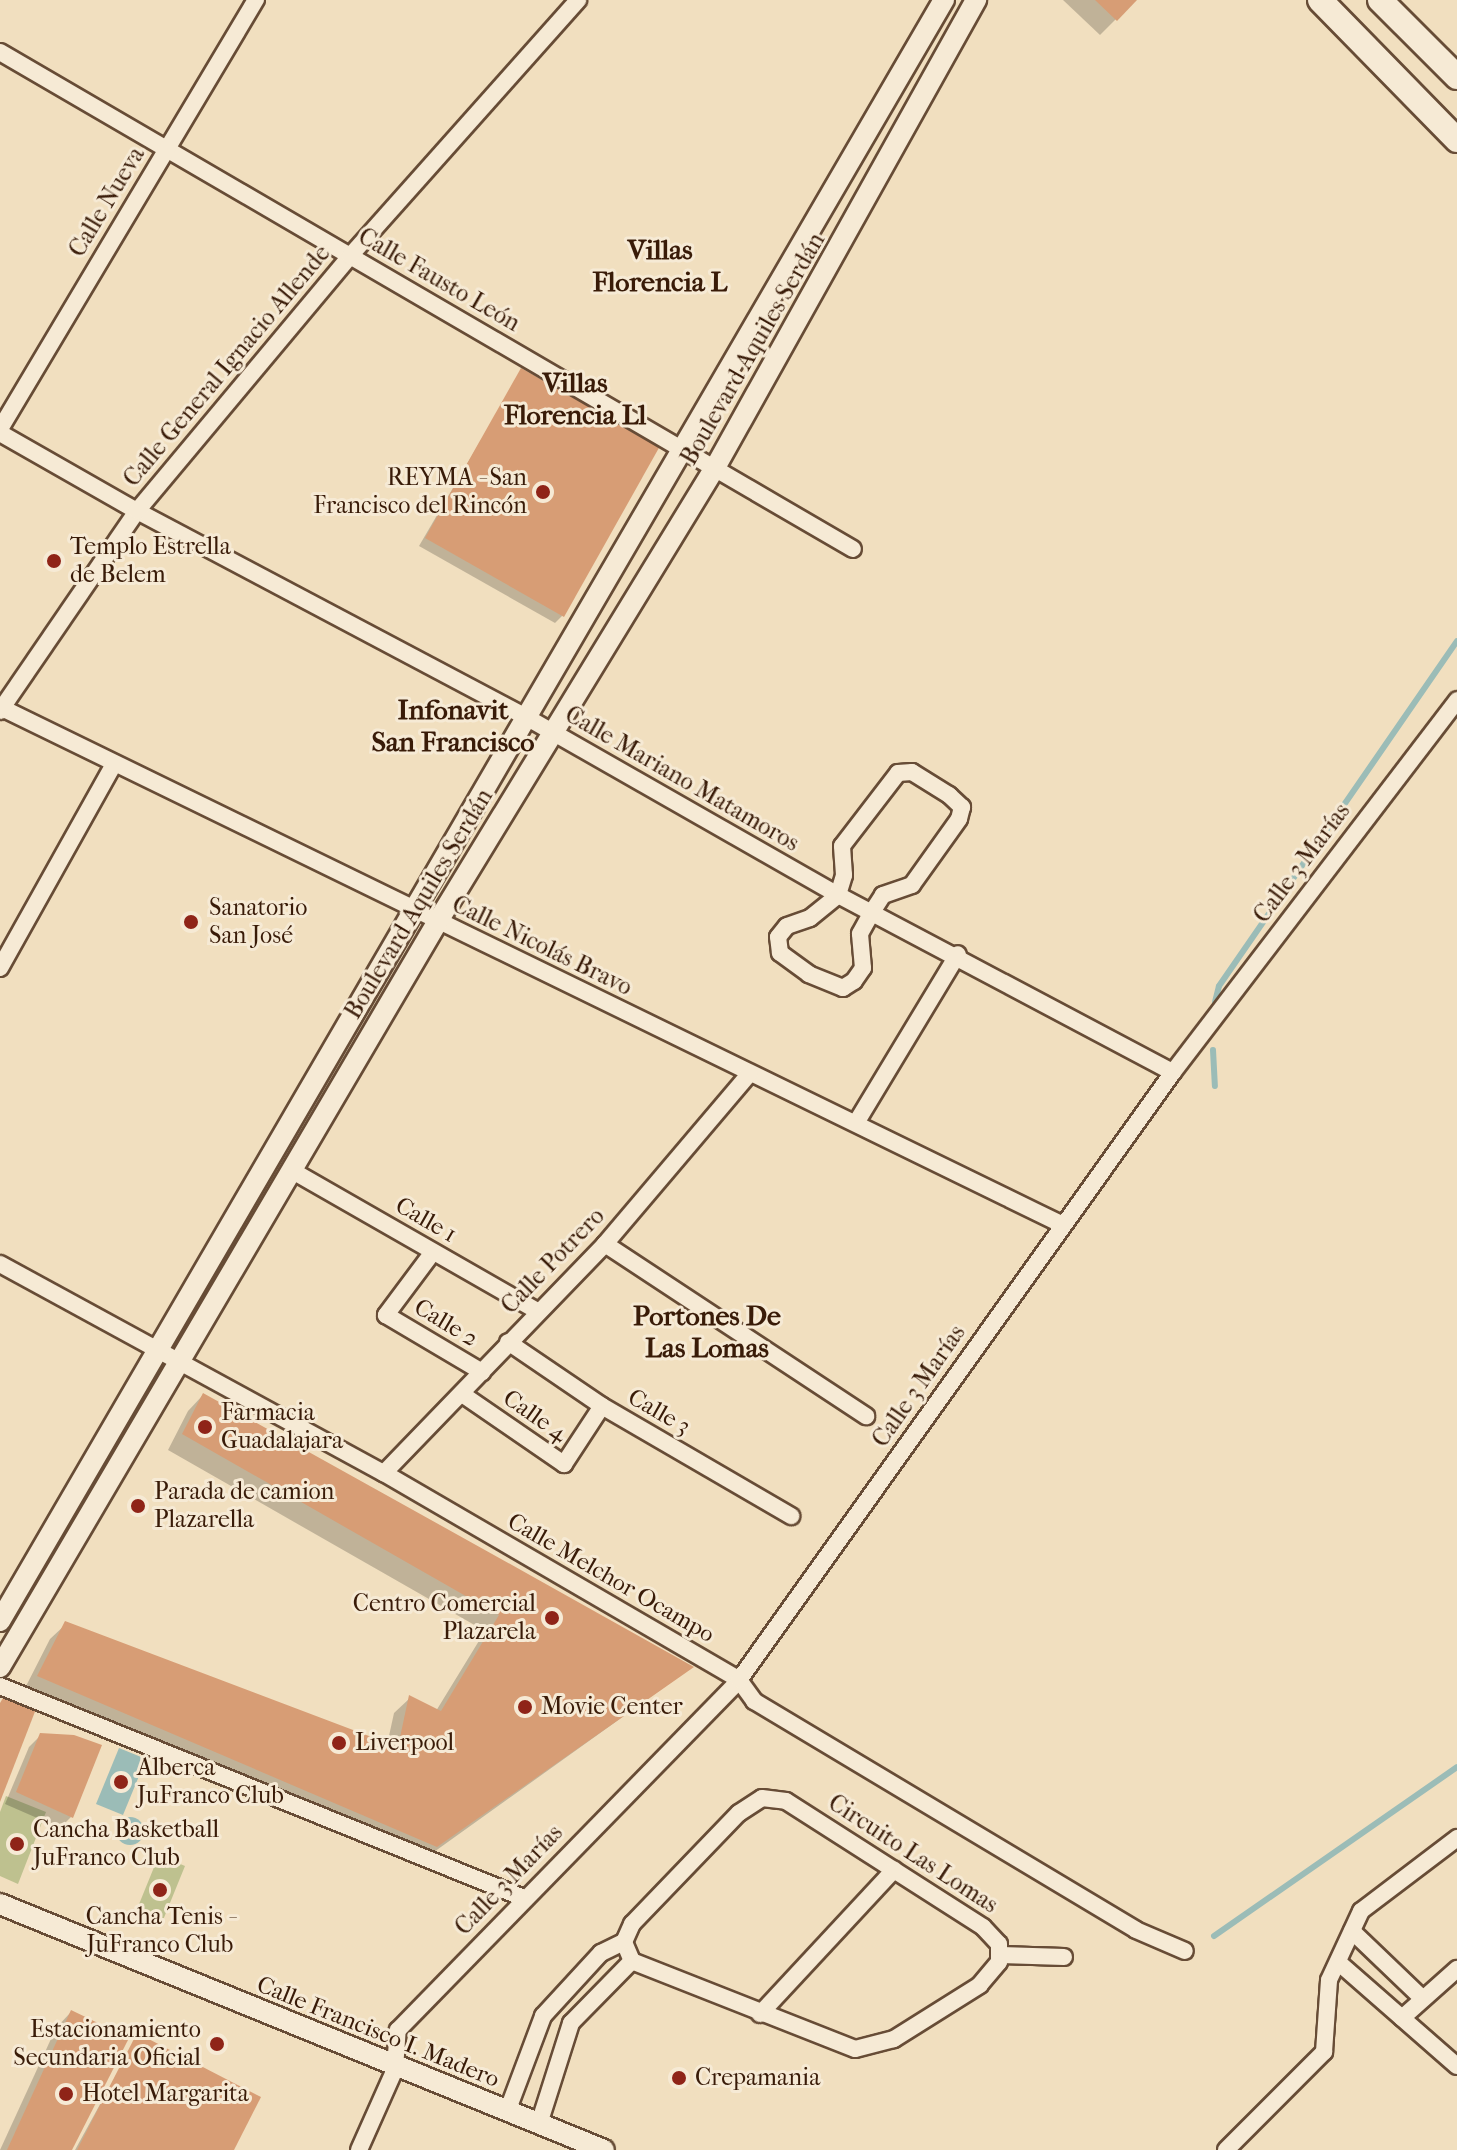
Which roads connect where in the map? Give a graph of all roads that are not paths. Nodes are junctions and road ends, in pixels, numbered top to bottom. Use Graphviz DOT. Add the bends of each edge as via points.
graph roads {
  1 [pos="256,0"];
  2 [pos="578,0"];
  3 [pos="944,0"];
  4 [pos="976,0"];
  5 [pos="1320,0"];
  6 [pos="1380,0"];
  7 [pos="0,52"];
  8 [pos="1457,77"];
  9 [pos="1457,140"];
  10 [pos="166,150"];
  11 [pos="350,256"];
  12 [pos="0,431"];
  13 [pos="687,450"];
  14 [pos="716,466"];
  15 [pos="137,511"];
  16 [pos="853,549"];
  17 [pos="1457,700"];
  18 [pos="1,708"];
  19 [pos="526,717"];
  20 [pos="552,732"];
  21 [pos="113,766"];
  22 [pos="838,895"];
  23 [pos="413,912"];
  24 [pos="872,912"];
  25 [pos="438,921"];
  26 [pos="958,954"];
  27 [pos="0,968"];
  28 [pos="1173,1072"];
  29 [pos="749,1074"];
  30 [pos="856,1123"];
  31 [pos="291,1170"];
  32 [pos="1063,1225"];
  33 [pos="605,1244"];
  34 [pos="433,1252"];
  35 [pos="0,1264"];
  36 [pos="537,1311"];
  37 [pos="508,1342"];
  38 [pos="157,1349"];
  39 [pos="179,1359"];
  40 [pos="482,1372"];
  41 [pos="462,1394"];
  42 [pos="602,1406"];
  43 [pos="866,1416"];
  44 [pos="384,1473"];
  45 [pos="791,1516"];
  46 [pos="0,1621"];
  47 [pos="0,1667"];
  48 [pos="739,1680"];
  49 [pos="0,1686"];
  50 [pos="1457,1838"];
  51 [pos="894,1870"];
  52 [pos="524,1898"];
  53 [pos="0,1904"];
  54 [pos="1352,1931"];
  55 [pos="624,1942"];
  56 [pos="1185,1951"];
  57 [pos="1001,1955"];
  58 [pos="1064,1957"];
  59 [pos="632,1961"];
  60 [pos="1338,1962"];
  61 [pos="1457,1969"];
  62 [pos="1423,1999"];
  63 [pos="760,2014"];
  64 [pos="1402,2018"];
  65 [pos="1457,2066"];
  66 [pos="395,2069"];
  67 [pos="507,2112"];
  68 [pos="539,2124"];
  69 [pos="359,2150"];
  70 [pos="604,2150"];
  71 [pos="1226,2150"];
  1 -- 10 [label="street, Calle Nueva"];
  2 -- 11 [label="street, Calle General Ignacio Allende"];
  3 -- 13 [label="street, Boulevard Aquiles Serdán"];
  4 -- 14 [label="street, Boulevard Aquiles Serdán"];
  5 -- 9 [label="main road"];
  6 -- 8 [label="main road"];
  7 -- 10 [label="street, Calle Fausto León"];
  10 -- 11 [label="street, Calle Fausto León"];
  10 -- 12 [label="street, Calle Nueva"];
  11 -- 13 [label="street, Calle Fausto León"];
  11 -- 15 [label="street, Calle General Ignacio Allende"];
  12 -- 15 [label="street, Calle Mariano Matamoros"];
  13 -- 14 [label="street, Calle Fausto León"];
  13 -- 19 [label="street, Boulevard Aquiles Serdán"];
  14 -- 16 [label="street, Calle Fausto León"];
  14 -- 20 [label="street, Boulevard Aquiles Serdán"];
  15 -- 18 [label="street, Calle General Ignacio Allende"];
  15 -- 19 [label="street, Calle Mariano Matamoros"];
  17 -- 28 [label="street, Calle 3 Marías"];
  18 -- 21 [label="street, Calle Nicolás Bravo"];
  19 -- 20 [label="street, Calle Mariano Matamoros"];
  19 -- 23 [label="street, Boulevard Aquiles Serdán"];
  20 -- 22 [label="street, Calle Mariano Matamoros"];
  20 -- 25 [label="street, Boulevard Aquiles Serdán"];
  21 -- 23 [label="street, Calle Nicolás Bravo"];
  21 -- 27 [label="street"];
  22 -- 24 [label="street, Calle Mariano Matamoros"];
  22 -- 24 [label="street" via="778,937 780,953 809,974 843,988 854,981 863,968 860,934"];
  22 -- 24 [label="street" via="844,875 842,846 898,773 912,772 962,807 959,819 912,885 883,895"];
  23 -- 25 [label="street, Calle Nicolás Bravo"];
  23 -- 38 [label="street, Boulevard Aquiles Serdán"];
  24 -- 26 [label="street, Calle Mariano Matamoros"];
  25 -- 29 [label="street, Calle Nicolás Bravo"];
  25 -- 31 [label="street, Boulevard Aquiles Serdán"];
  26 -- 28 [label="street, Calle Mariano Matamoros"];
  26 -- 30 [label="street"];
  28 -- 32 [label="street, Calle 3 Marías"];
  29 -- 30 [label="street, Calle Nicolás Bravo"];
  29 -- 33 [label="street, Calle Potrero"];
  30 -- 32 [label="street, Calle Nicolás Bravo"];
  31 -- 34 [label="street, Calle 1"];
  31 -- 39 [label="street, Boulevard Aquiles Serdán"];
  32 -- 48 [label="street, Calle 3 Marías"];
  33 -- 36 [label="street, Calle Potrero"];
  33 -- 43 [label="street"];
  34 -- 36 [label="street, Calle 1"];
  34 -- 40 [label="street, Calle 2" via="386,1315"];
  35 -- 38 [label="street, Calle Melchor Ocampo"];
  36 -- 37 [label="street, Calle Potrero"];
  37 -- 40 [label="street, Calle Potrero"];
  37 -- 42 [label="street, Calle 3"];
  38 -- 39 [label="street, Calle Melchor Ocampo"];
  38 -- 46 [label="street, Boulevard Aquiles Serdán"];
  39 -- 44 [label="street, Calle Melchor Ocampo"];
  39 -- 47 [label="street, Boulevard Aquiles Serdán"];
  40 -- 41 [label="street, Calle Potrero"];
  41 -- 42 [label="street, Calle 4" via="564,1464"];
  41 -- 44 [label="street, Calle Potrero"];
  42 -- 45 [label="street, Calle 3"];
  44 -- 48 [label="street, Calle Melchor Ocampo"];
  48 -- 52 [label="street, Calle 3 Marías"];
  48 -- 56 [label="street, Calle Melchor Ocampo" via="754,1701 1136,1930"];
  49 -- 52 [label="street"];
  50 -- 54 [label="street" via="1361,1911"];
  51 -- 55 [label="street, Circuito Las Lomas" via="786,1801 762,1798 739,1813 643,1913"];
  51 -- 57 [label="street, Circuito Las Lomas" via="992,1934"];
  51 -- 63 [label="street"];
  52 -- 66 [label="street, Calle 3 Marías" via="398,2030"];
  53 -- 66 [label="street, Calle Francisco I. Madero"];
  54 -- 60 [label="street"];
  54 -- 62 [label="street"];
  55 -- 59 [label="street"];
  55 -- 67 [label="street, Circuito Las Lomas" via="601,1953 543,2016"];
  57 -- 58 [label="street"];
  57 -- 63 [label="street" via="980,1985 894,2039 868,2049 845,2047"];
  59 -- 63 [label="street"];
  59 -- 68 [label="street" via="571,2023"];
  60 -- 64 [label="street"];
  60 -- 71 [label="street" via="1329,1980 1324,2052"];
  61 -- 62 [label="street"];
  62 -- 64 [label="street"];
  64 -- 65 [label="street"];
  66 -- 67 [label="street, Calle Francisco I. Madero"];
  66 -- 69 [label="street, Calle 3 Marías"];
  67 -- 68 [label="street, Calle Francisco I. Madero"];
  68 -- 70 [label="street, Calle Francisco I. Madero"];
}
